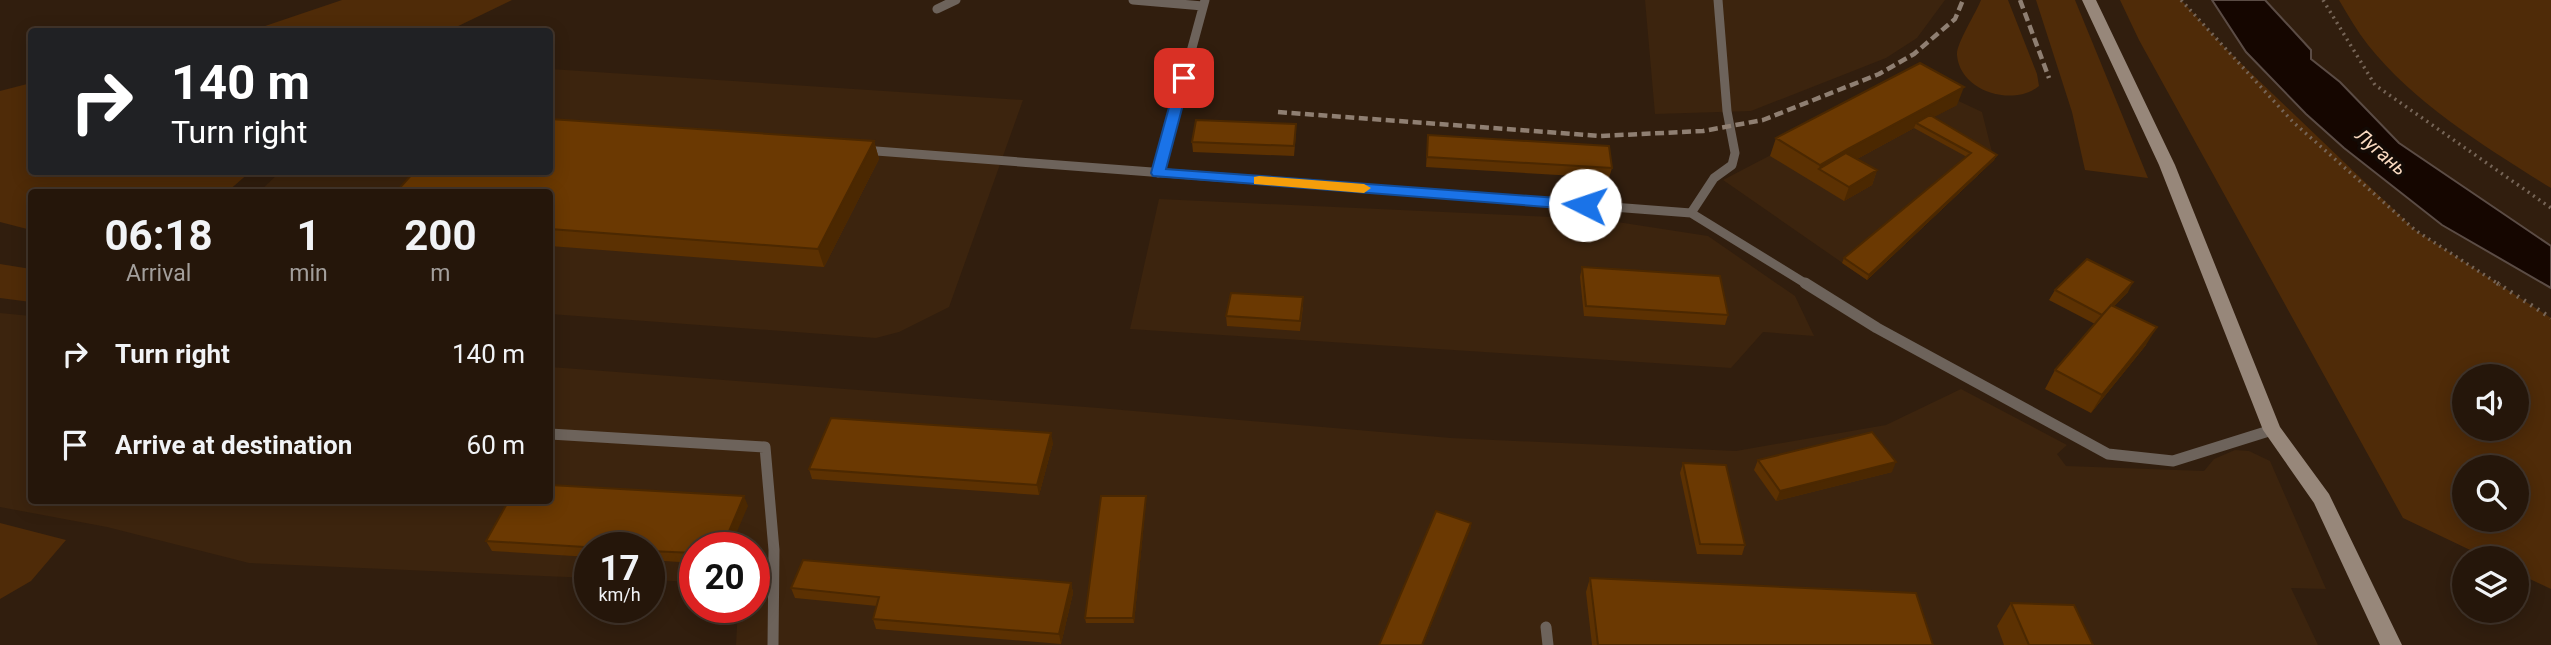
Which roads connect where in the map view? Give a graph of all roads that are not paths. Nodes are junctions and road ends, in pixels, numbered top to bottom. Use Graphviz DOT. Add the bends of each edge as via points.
graph roads {
  1 [pos="956,0"];
  2 [pos="1133,0"];
  3 [pos="1718,0"];
  4 [pos="2089,0"];
  5 [pos="1204,3"];
  6 [pos="937,9"];
  7 [pos="856,150"];
  8 [pos="1158,173"];
  9 [pos="1691,213"];
  10 [pos="2272,430"];
  11 [pos="553,434"];
  12 [pos="1546,626"];
  13 [pos="773,645"];
  14 [pos="1548,645"];
  15 [pos="2391,645"];
  1 -- 6 [label="lane"];
  2 -- 5 [label="lane"];
  3 -- 9 [label="lane" via="1735,153 1732,165 1714,178"];
  4 -- 10 [label="street" via="2167,165"];
  5 -- 8 [label="lane"];
  7 -- 8 [label="lane"];
  8 -- 9 [label="lane"];
  9 -- 10 [label="lane" via="1877,328 2108,454 2173,461"];
  10 -- 15 [label="street" via="2322,499"];
  11 -- 13 [label="lane" via="765,447 774,550"];
  12 -- 14 [label="lane"];
}
